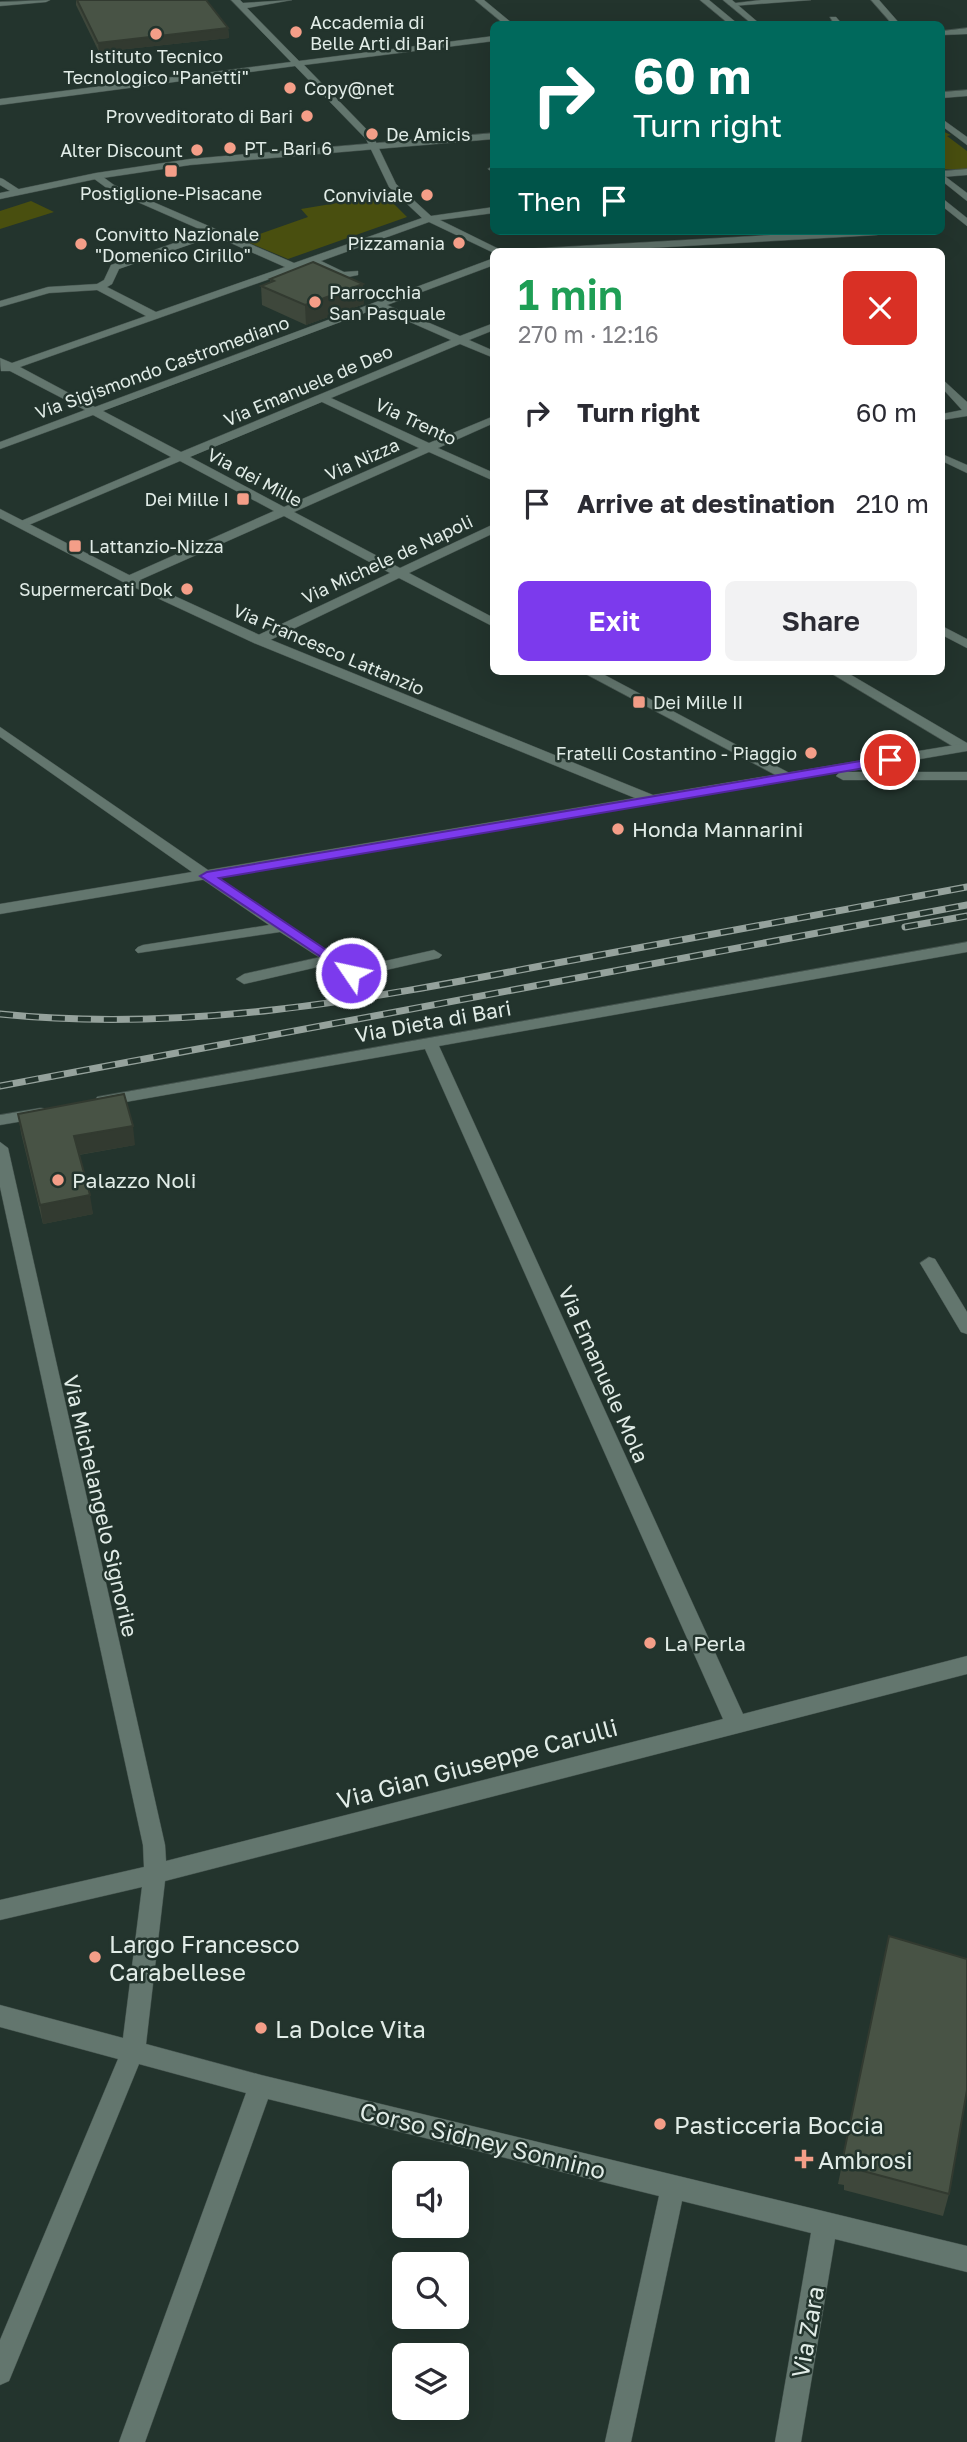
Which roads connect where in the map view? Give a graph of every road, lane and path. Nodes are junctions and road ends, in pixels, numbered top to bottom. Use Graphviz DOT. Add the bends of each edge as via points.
graph roads {
  1 [pos="46,0"];
  2 [pos="288,0"];
  3 [pos="501,0"];
  4 [pos="704,0"];
  5 [pos="807,0"];
  6 [pos="875,0"];
  7 [pos="480,1"];
  8 [pos="729,2"];
  9 [pos="238,3"];
  10 [pos="0,4"];
  11 [pos="505,21"];
  12 [pos="730,21"];
  13 [pos="752,21"];
  14 [pos="892,21"];
  15 [pos="967,31"];
  16 [pos="945,33"];
  17 [pos="490,39"];
  18 [pos="296,63"];
  19 [pos="232,74"];
  20 [pos="967,93"];
  21 [pos="945,95"];
  22 [pos="0,102"];
  23 [pos="0,109"];
  24 [pos="945,124"];
  25 [pos="962,134"];
  26 [pos="490,136"];
  27 [pos="967,142"];
  28 [pos="374,145"];
  29 [pos="967,172"];
  30 [pos="945,175"];
  31 [pos="96,176"];
  32 [pos="945,178"];
  33 [pos="0,181"];
  34 [pos="19,192"];
  35 [pos="0,196"];
  36 [pos="967,198"];
  37 [pos="945,204"];
  38 [pos="490,211"];
  39 [pos="429,219"];
  40 [pos="967,223"];
  41 [pos="214,233"];
  42 [pos="755,235"];
  43 [pos="769,235"];
  44 [pos="491,248"];
  45 [pos="581,248"];
  46 [pos="787,248"];
  47 [pos="312,260"];
  48 [pos="490,263"];
  49 [pos="294,267"];
  50 [pos="354,273"];
  51 [pos="99,287"];
  52 [pos="0,304"];
  53 [pos="379,305"];
  54 [pos="157,317"];
  55 [pos="490,328"];
  56 [pos="460,340"];
  57 [pos="490,353"];
  58 [pos="4,367"];
  59 [pos="945,385"];
  60 [pos="967,385"];
  61 [pos="945,386"];
  62 [pos="322,398"];
  63 [pos="94,410"];
  64 [pos="967,411"];
  65 [pos="945,416"];
  66 [pos="490,421"];
  67 [pos="0,446"];
  68 [pos="429,448"];
  69 [pos="178,458"];
  70 [pos="945,459"];
  71 [pos="967,470"];
  72 [pos="490,476"];
  73 [pos="0,513"];
  74 [pos="282,513"];
  75 [pos="20,524"];
  76 [pos="490,530"];
  77 [pos="398,574"];
  78 [pos="129,580"];
  79 [pos="490,621"];
  80 [pos="945,631"];
  81 [pos="258,640"];
  82 [pos="967,643"];
  83 [pos="595,675"];
  84 [pos="841,675"];
  85 [pos="0,731"];
  86 [pos="965,747"];
  87 [pos="967,776"];
  88 [pos="790,777"];
  89 [pos="652,800"];
  90 [pos="207,876"];
  91 [pos="0,909"];
  92 [pos="285,928"];
  93 [pos="967,937"];
  94 [pos="967,947"];
  95 [pos="143,950"];
  96 [pos="428,958"];
  97 [pos="330,960"];
  98 [pos="874,962"];
  99 [pos="244,979"];
  100 [pos="430,1043"];
  101 [pos="81,1105"];
  102 [pos="54,1110"];
  103 [pos="0,1120"];
  104 [pos="0,1148"];
  105 [pos="929,1264"];
  106 [pos="967,1327"];
  107 [pos="967,1665"];
  108 [pos="736,1723"];
  109 [pos="155,1874"];
  110 [pos="0,1910"];
  111 [pos="0,2016"];
  112 [pos="133,2050"];
  113 [pos="261,2086"];
  114 [pos="673,2187"];
  115 [pos="825,2223"];
  116 [pos="967,2259"];
  117 [pos="0,2372"];
  118 [pos="132,2442"];
  119 [pos="618,2442"];
  120 [pos="788,2442"];
  1 -- 10 [label="street"];
  2 -- 9 [label="street"];
  3 -- 7 [label="street"];
  4 -- 12 [label="street"];
  5 -- 8 [label="street"];
  6 -- 14 [label="street"];
  7 -- 11 [label="street"];
  8 -- 13 [label="street"];
  9 -- 18 [label="street"];
  15 -- 16 [label="street"];
  17 -- 18 [label="street"];
  18 -- 19 [label="street" via="289,70"];
  18 -- 28 [label="street"];
  19 -- 22 [label="street"];
  19 -- 23 [label="street"];
  20 -- 21 [label="street"];
  24 -- 25 [label="street"];
  25 -- 27 [label="street"];
  26 -- 28 [label="street"];
  28 -- 31 [label="street"];
  28 -- 39 [label="street" via="392,185"];
  29 -- 30 [label="street"];
  31 -- 34 [label="street"];
  31 -- 41 [label="street"];
  32 -- 36 [label="street"];
  33 -- 34 [label="street"];
  34 -- 35 [label="street"];
  37 -- 40 [label="street"];
  38 -- 39 [label="street"];
  39 -- 44 [label="street"];
  39 -- 47 [label="street"];
  41 -- 49 [label="street"];
  41 -- 51 [label="street" via="115,267 108,282"];
  42 -- 45 [label="street"];
  43 -- 46 [label="street"];
  47 -- 49 [label="street"];
  47 -- 50 [label="street" via="343,275"];
  48 -- 53 [label="street, Via Sigismondo Castromediano"];
  49 -- 54 [label="street"];
  51 -- 52 [label="street" via="48,290"];
  51 -- 54 [label="street"];
  53 -- 56 [label="street"];
  53 -- 63 [label="street, Via Sigismondo Castromediano"];
  54 -- 58 [label="street"];
  55 -- 56 [label="street, Via Emanuele de Deo"];
  56 -- 57 [label="street"];
  56 -- 62 [label="street, Via Emanuele de Deo"];
  58 -- 63 [label="street, Via dei Mille"];
  59 -- 60 [label="street"];
  61 -- 64 [label="street"];
  62 -- 68 [label="street, Via Trento"];
  62 -- 69 [label="street, Via Emanuele de Deo"];
  63 -- 67 [label="street, Via Sigismondo Castromediano"];
  63 -- 69 [label="street, Via dei Mille"];
  64 -- 65 [label="street"];
  66 -- 68 [label="street, Via Nizza"];
  68 -- 72 [label="street, Via Trento"];
  68 -- 74 [label="street, Via Nizza"];
  69 -- 74 [label="street, Via dei Mille"];
  69 -- 75 [label="street, Via Emanuele de Deo"];
  70 -- 71 [label="street"];
  73 -- 75 [label="street, Via Francesco Lattanzio"];
  74 -- 77 [label="street, Via dei Mille"];
  74 -- 78 [label="street, Via Nizza"];
  75 -- 78 [label="street, Via Francesco Lattanzio"];
  76 -- 77 [label="street, Via Michele de Napoli"];
  77 -- 79 [label="street, Via dei Mille"];
  77 -- 81 [label="street, Via Michele de Napoli"];
  78 -- 81 [label="street, Via Francesco Lattanzio"];
  80 -- 82 [label="street"];
  81 -- 89 [label="street, Via Francesco Lattanzio"];
  83 -- 88 [label="street"];
  84 -- 86 [label="street"];
  85 -- 90 [label="street"];
  86 -- 88 [label="street"];
  87 -- 88 [label="street"];
  88 -- 89 [label="street"];
  89 -- 90 [label="street"];
  90 -- 91 [label="street"];
  90 -- 92 [label="street"];
  92 -- 95 [label="street"];
  92 -- 97 [label="street"];
  93 -- 98 [label="street, Via Dieta di Bari"];
  94 -- 98 [label="street, Via Dieta di Bari"];
  96 -- 97 [label="street" via="351,973"];
  97 -- 99 [label="street"];
  98 -- 100 [label="street, Via Dieta di Bari"];
  100 -- 101 [label="street, Via Dieta di Bari"];
  100 -- 108 [label="street, Via Emanuele Mola"];
  102 -- 103 [label="street"];
  104 -- 109 [label="street, Via Michelangelo Signorile" via="154,1845"];
  105 -- 106 [label="street"];
  107 -- 108 [label="street, Via Gian Giuseppe Carulli"];
  108 -- 109 [label="street, Via Gian Giuseppe Carulli"];
  109 -- 110 [label="street, Via Gian Giuseppe Carulli"];
  109 -- 112 [label="street"];
  111 -- 112 [label="street, Corso Sidney Sonnino"];
  112 -- 113 [label="street, Corso Sidney Sonnino"];
  112 -- 117 [label="street"];
  113 -- 114 [label="street, Corso Sidney Sonnino"];
  113 -- 118 [label="street"];
  114 -- 115 [label="street, Corso Sidney Sonnino"];
  114 -- 119 [label="street"];
  115 -- 116 [label="street, Corso Sidney Sonnino"];
  115 -- 120 [label="street, Via Zara"];
}
